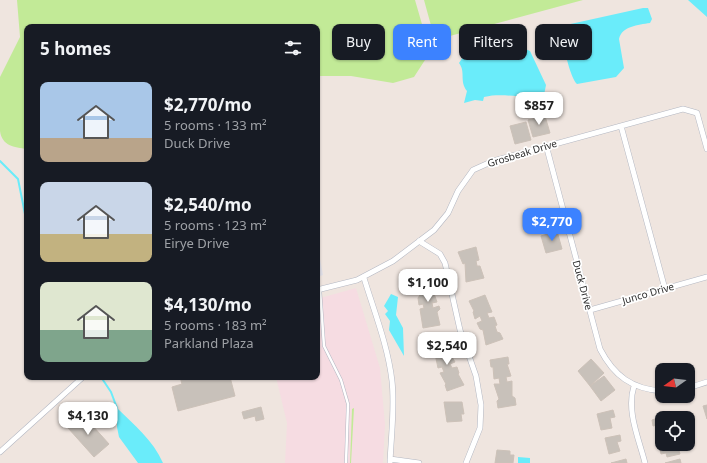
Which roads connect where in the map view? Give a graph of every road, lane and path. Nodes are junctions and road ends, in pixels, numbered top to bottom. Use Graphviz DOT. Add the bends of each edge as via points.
graph roads {
  1 [pos="622,126"];
  2 [pos="546,145"];
  3 [pos="707,149"];
  4 [pos="419,241"];
  5 [pos="707,277"];
  6 [pos="364,278"];
  7 [pos="320,289"];
  8 [pos="665,289"];
  9 [pos="320,309"];
  10 [pos="590,310"];
  11 [pos="79,380"];
  12 [pos="707,382"];
  13 [pos="634,386"];
  14 [pos="695,386"];
  15 [pos="655,390"];
  16 [pos="0,452"];
  17 [pos="390,461"];
  18 [pos="346,463"];
  19 [pos="420,463"];
  20 [pos="466,463"];
  21 [pos="645,463"];
  1 -- 2 [label="street, Grosbeak Drive"];
  1 -- 3 [label="street, Grosbeak Drive" via="683,109 697,113"];
  1 -- 8 [label="street"];
  2 -- 4 [label="street, Grosbeak Drive" via="493,160 473,170 458,191 448,213 434,230"];
  2 -- 10 [label="street, Duck Drive"];
  4 -- 6 [label="street, Grosbeak Drive" via="393,261"];
  4 -- 20 [label="street" via="440,254 445,263 460,330 476,376 481,405 480,428"];
  5 -- 8 [label="street, Junco Drive"];
  6 -- 7 [label="street, Grosbeak Drive"];
  6 -- 17 [label="street" via="388,357 392,382"];
  8 -- 10 [label="street, Junco Drive"];
  9 -- 18 [label="lane" via="324,346 341,380 348,404"];
  10 -- 13 [label="street, Duck Drive" via="600,349 613,369"];
  11 -- 16 [label="street"];
  12 -- 14 [label="street"];
  13 -- 15 [label="street, Duck Drive"];
  13 -- 21 [label="street" via="631,409"];
  17 -- 19 [label="street"];
}
